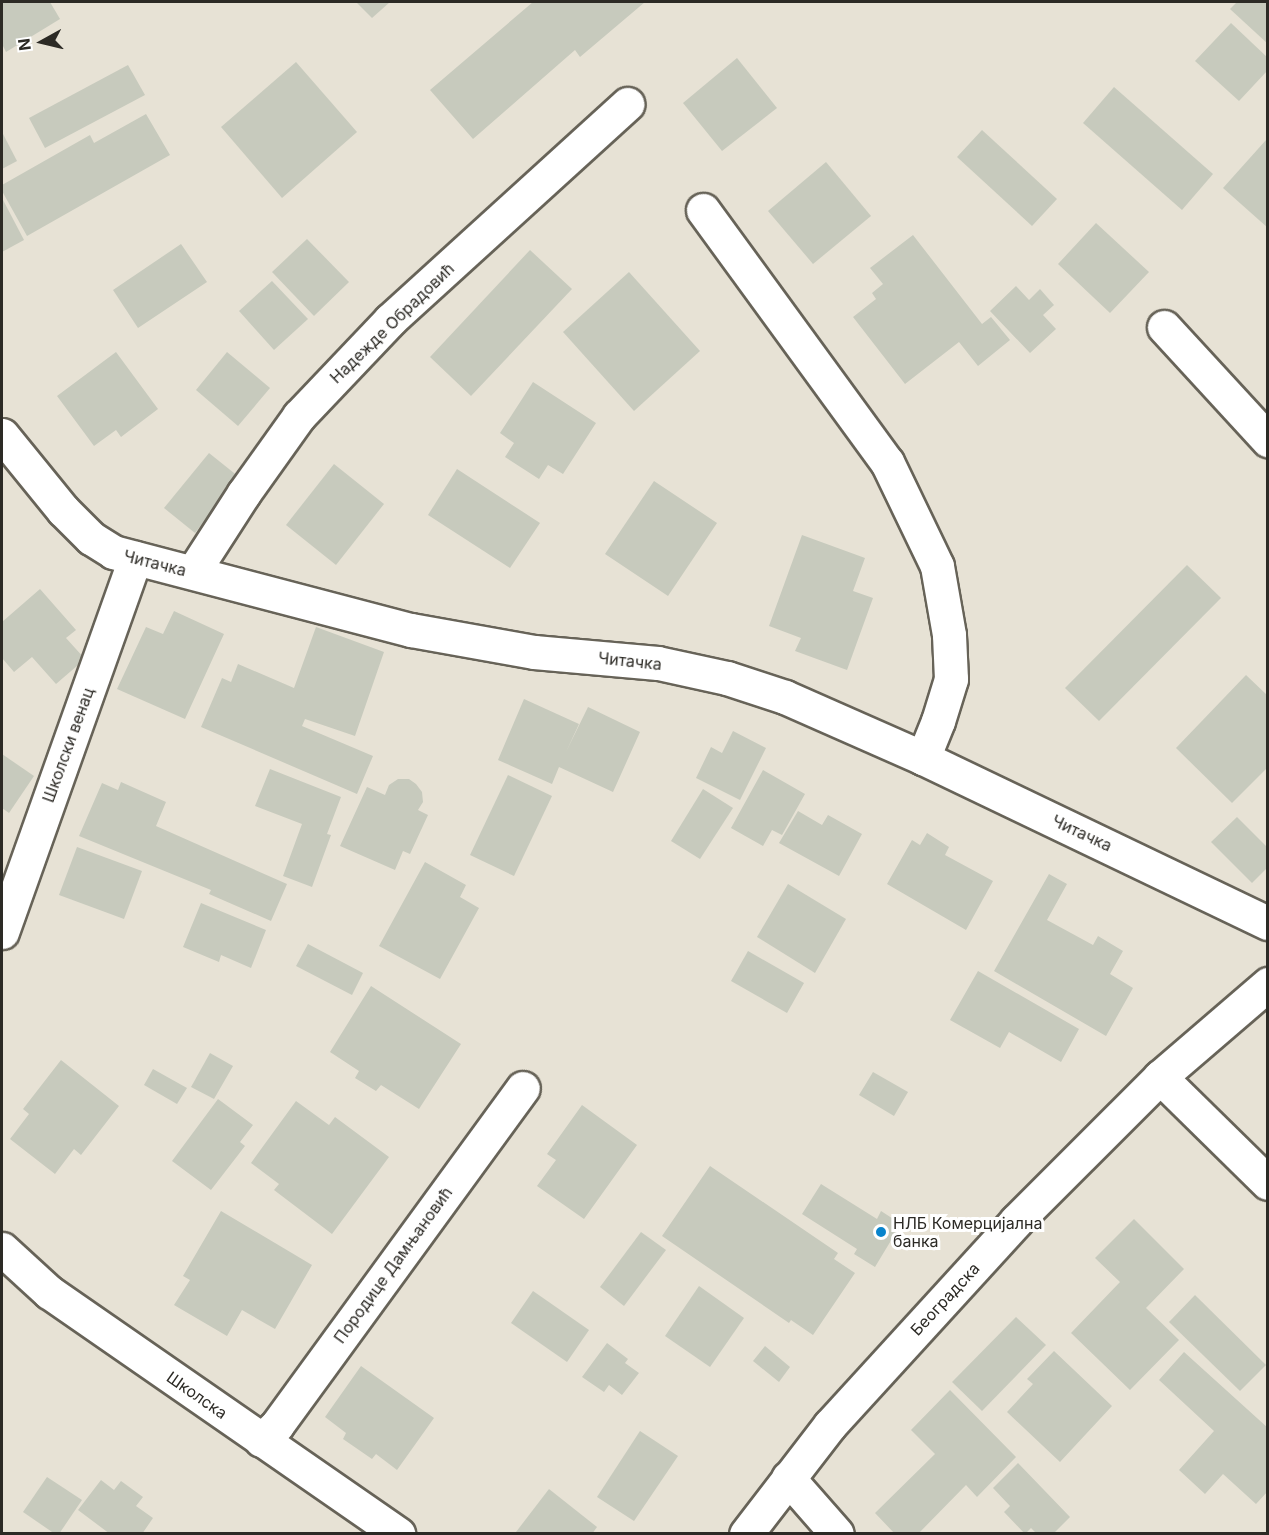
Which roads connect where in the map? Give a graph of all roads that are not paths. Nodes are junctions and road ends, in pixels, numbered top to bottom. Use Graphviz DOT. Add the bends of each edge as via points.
graph roads {
  1 [pos="627,104"];
  2 [pos="703,210"];
  3 [pos="1164,327"];
  4 [pos="2,435"];
  5 [pos="1268,440"];
  6 [pos="135,558"];
  7 [pos="193,572"];
  8 [pos="923,758"];
  9 [pos="1268,923"];
  10 [pos="2,932"];
  11 [pos="1268,984"];
  12 [pos="1160,1077"];
  13 [pos="523,1088"];
  14 [pos="1268,1183"];
  15 [pos="2,1249"];
  16 [pos="261,1440"];
  17 [pos="788,1478"];
  18 [pos="398,1533"];
  19 [pos="746,1533"];
  20 [pos="837,1533"];
  1 -- 7 [label="street, Надежде Обрадовић" via="390,320 299,416"];
  2 -- 8 [label="street" via="887,462 937,566 949,635 951,679"];
  3 -- 5 [label="street"];
  4 -- 6 [label="street, Читачка" via="91,538 113,552"];
  6 -- 7 [label="street, Читачка"];
  6 -- 10 [label="street, Школски венац"];
  7 -- 8 [label="street, Читачка" via="411,630 534,652 658,663 727,678 784,697"];
  8 -- 9 [label="street, Читачка"];
  11 -- 12 [label="street, Београдска"];
  12 -- 14 [label="street"];
  12 -- 17 [label="street, Београдска" via="1008,1230 843,1411"];
  13 -- 16 [label="street, Породице Дамњановић" via="277,1425"];
  15 -- 16 [label="street, Школска" via="49,1292"];
  16 -- 18 [label="street, Школска"];
  17 -- 19 [label="street, Београдска"];
  17 -- 20 [label="street"];
}
